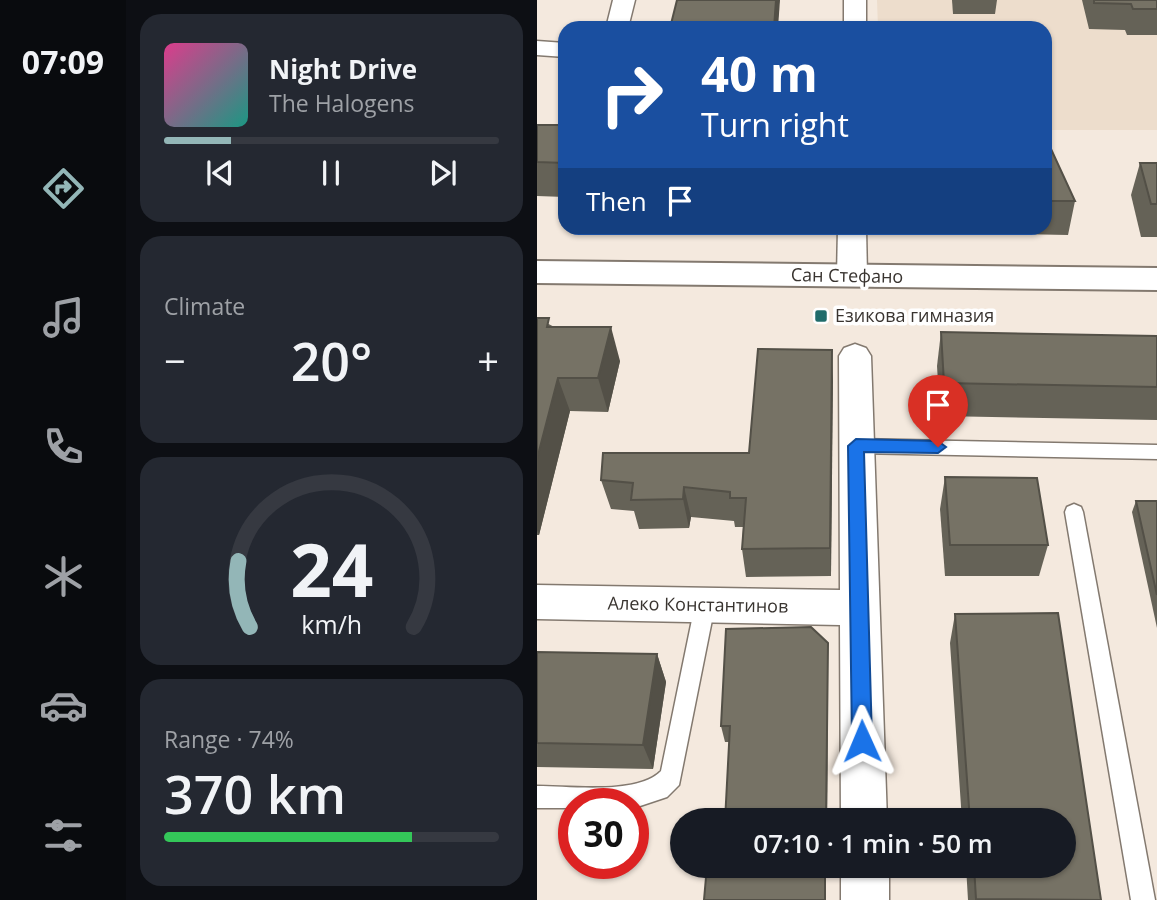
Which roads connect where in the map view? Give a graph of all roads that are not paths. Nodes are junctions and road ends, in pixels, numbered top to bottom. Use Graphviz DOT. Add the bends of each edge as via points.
graph roads {
  1 [pos="624,0"];
  2 [pos="855,0"];
  3 [pos="619,21"];
  4 [pos="855,21"];
  5 [pos="537,48"];
  6 [pos="558,50"];
  7 [pos="852,235"];
  8 [pos="537,272"];
  9 [pos="852,276"];
  10 [pos="1157,279"];
  11 [pos="855,356"];
  12 [pos="856,446"];
  13 [pos="1157,452"];
  14 [pos="1074,512"];
  15 [pos="537,602"];
  16 [pos="705,605"];
  17 [pos="860,608"];
  18 [pos="537,797"];
  19 [pos="864,808"];
  20 [pos="865,878"];
  21 [pos="865,900"];
  22 [pos="1143,900"];
  1 -- 3 [label="street"];
  2 -- 4 [label="street"];
  5 -- 6 [label="street"];
  7 -- 9 [label="street"];
  8 -- 9 [label="street, Сан Стефано"];
  9 -- 10 [label="street, Сан Стефано"];
  11 -- 12 [label="street"];
  12 -- 13 [label="lane"];
  12 -- 17 [label="street"];
  14 -- 22 [label="lane"];
  15 -- 16 [label="street, Алеко Константинов"];
  16 -- 17 [label="street, Алеко Константинов"];
  16 -- 18 [label="lane" via="671,777 659,789 634,797"];
  17 -- 19 [label="street"];
  20 -- 21 [label="street"];
}
